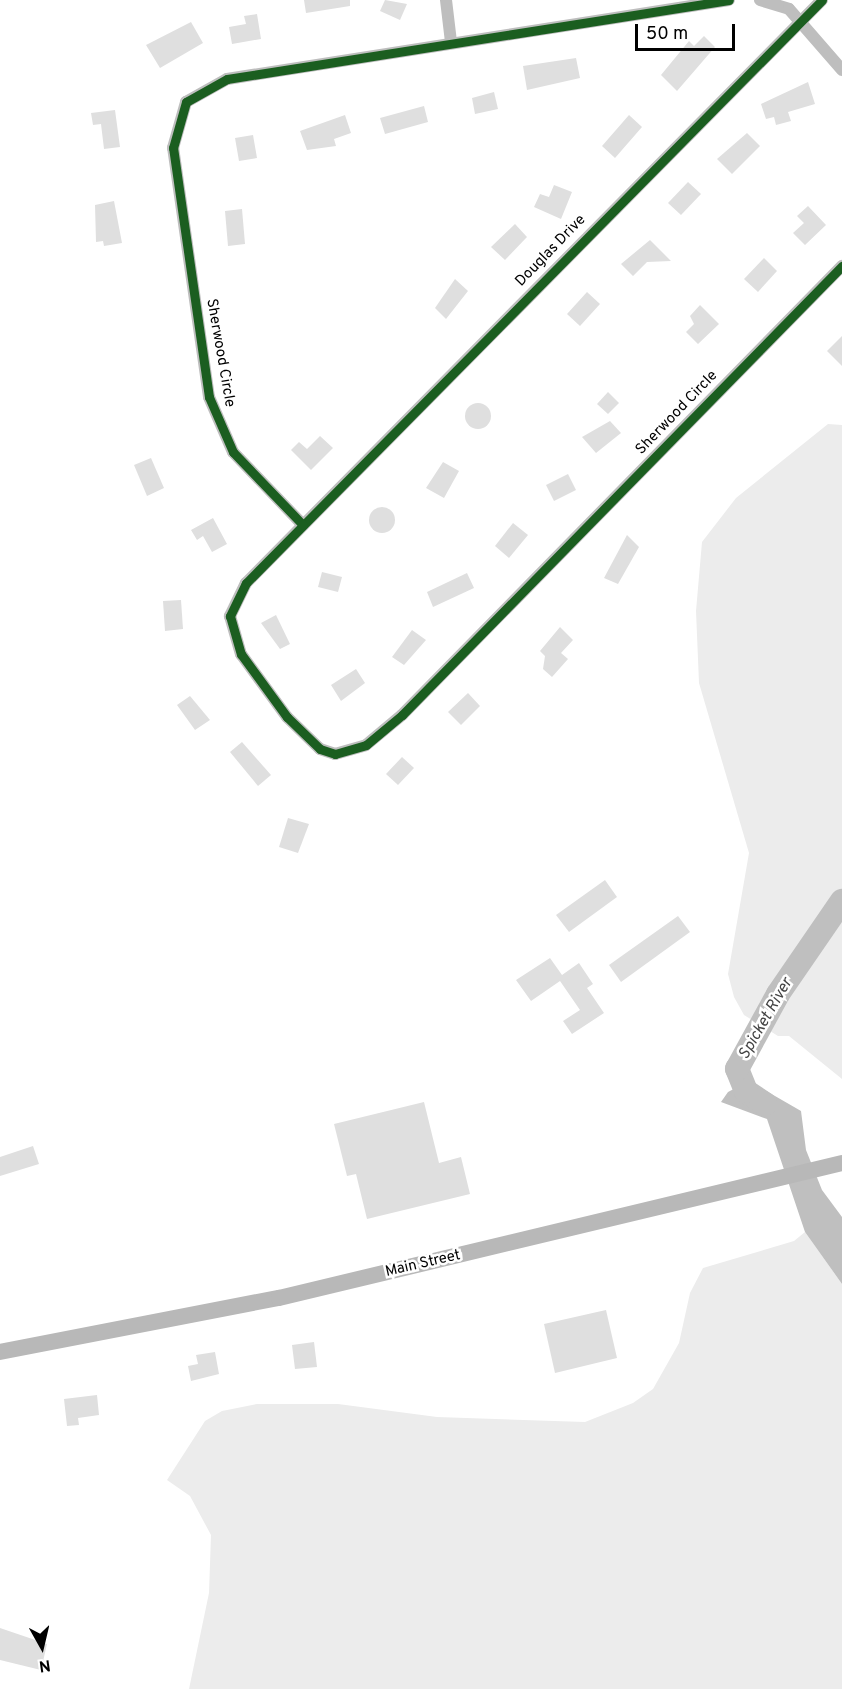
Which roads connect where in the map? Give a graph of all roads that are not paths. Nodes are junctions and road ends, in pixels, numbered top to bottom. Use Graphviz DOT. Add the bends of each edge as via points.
graph roads {
  1 [pos="446,0"];
  2 [pos="729,0"];
  3 [pos="760,0"];
  4 [pos="822,0"];
  5 [pos="800,20"];
  6 [pos="451,42"];
  7 [pos="842,70"];
  8 [pos="842,266"];
  9 [pos="303,525"];
  10 [pos="842,1163"];
  11 [pos="0,1352"];
  1 -- 6 [label="street"];
  2 -- 6 [label="street, Sherwood Circle"];
  3 -- 5 [label="street" via="775,2"];
  4 -- 5 [label="street, Douglas Drive"];
  5 -- 7 [label="street"];
  5 -- 9 [label="street, Douglas Drive"];
  6 -- 9 [label="street, Sherwood Circle" via="227,80 199,91 178,117 173,148 212,404 233,452"];
  8 -- 9 [label="street, Sherwood Circle" via="402,715 351,752 335,754 309,739 259,680 230,628 237,594"];
  10 -- 11 [label="main road, Main Street" via="782,1181 279,1298"];
}
